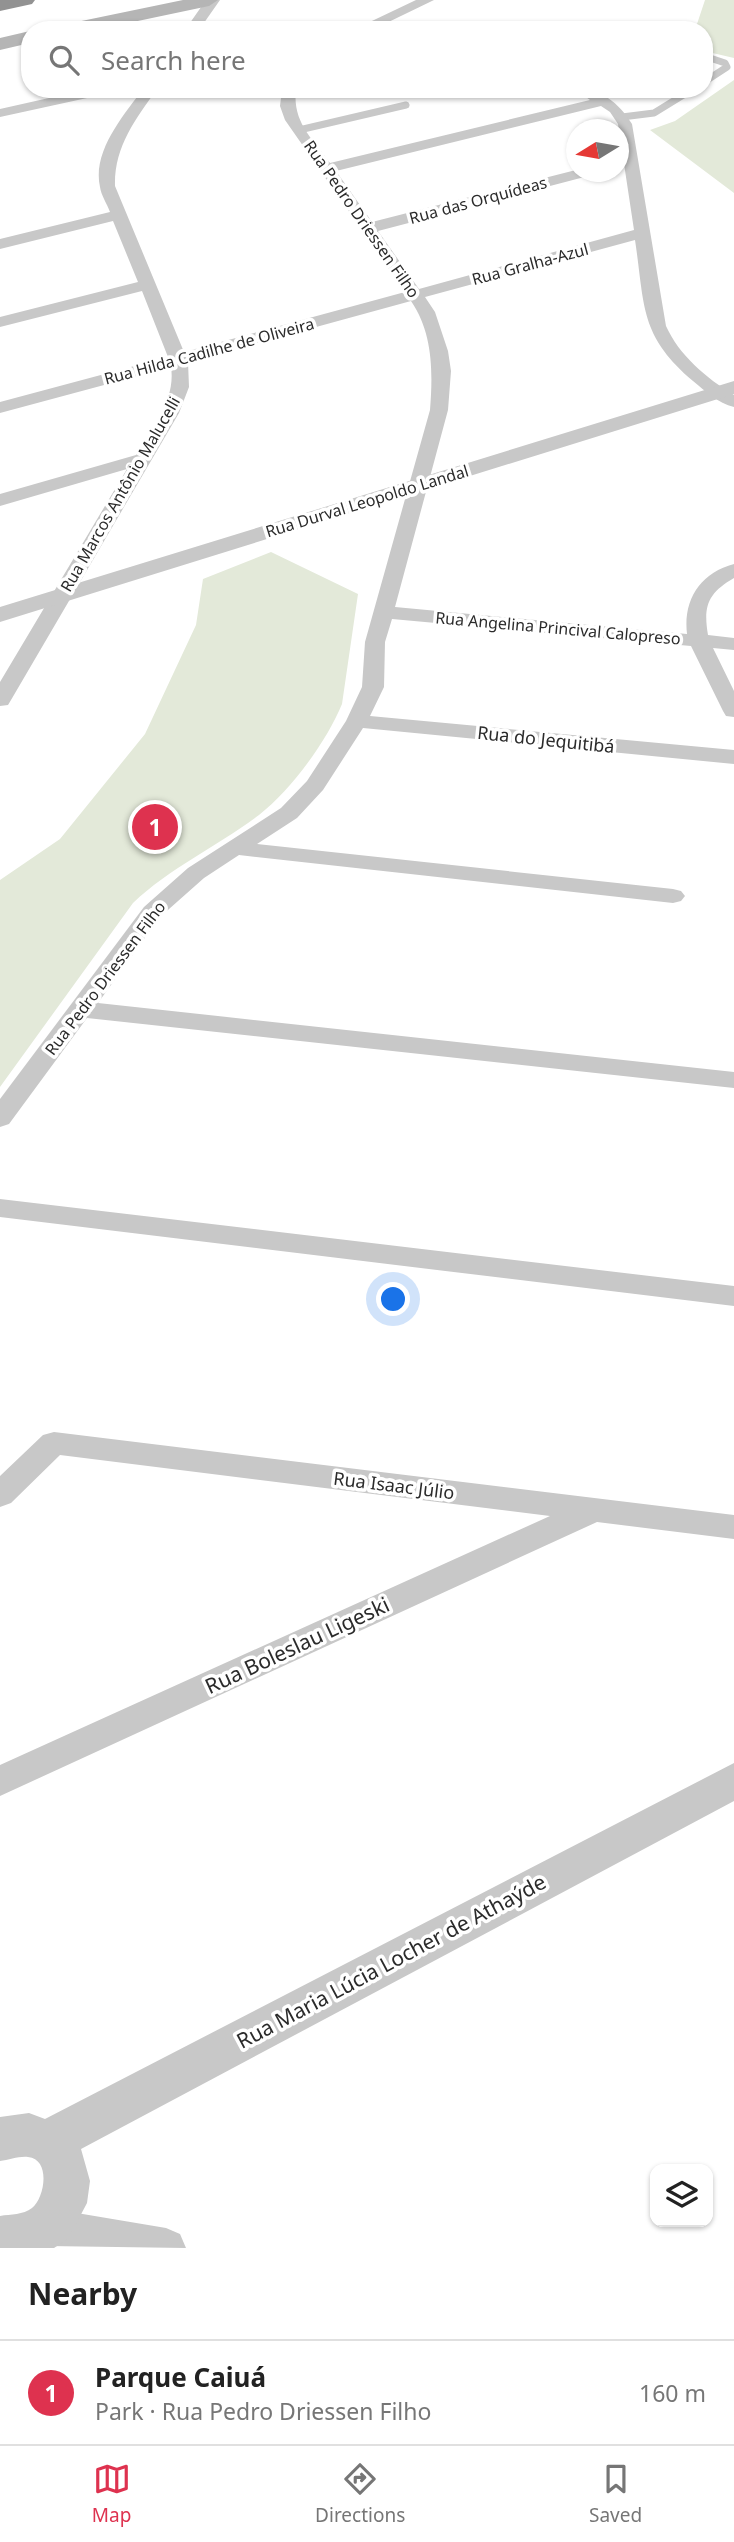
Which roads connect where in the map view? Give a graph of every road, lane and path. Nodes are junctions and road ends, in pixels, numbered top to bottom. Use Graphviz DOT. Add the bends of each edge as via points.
graph roads {
  1 [pos="25,0"];
  2 [pos="211,0"];
  3 [pos="426,0"];
  4 [pos="0,5"];
  5 [pos="110,21"];
  6 [pos="198,21"];
  7 [pos="380,21"];
  8 [pos="21,39"];
  9 [pos="0,44"];
  10 [pos="713,60"];
  11 [pos="713,76"];
  12 [pos="69,98"];
  13 [pos="144,98"];
  14 [pos="288,98"];
  15 [pos="599,98"];
  16 [pos="678,98"];
  17 [pos="605,101"];
  18 [pos="406,105"];
  19 [pos="0,113"];
  20 [pos="622,117"];
  21 [pos="299,130"];
  22 [pos="326,169"];
  23 [pos="566,177"];
  24 [pos="629,179"];
  25 [pos="117,215"];
  26 [pos="369,228"];
  27 [pos="642,233"];
  28 [pos="0,244"];
  29 [pos="146,285"];
  30 [pos="417,295"];
  31 [pos="0,322"];
  32 [pos="178,359"];
  33 [pos="728,394"];
  34 [pos="0,408"];
  35 [pos="143,459"];
  36 [pos="418,485"];
  37 [pos="0,500"];
  38 [pos="734,570"];
  39 [pos="62,595"];
  40 [pos="383,612"];
  41 [pos="0,615"];
  42 [pos="698,640"];
  43 [pos="734,644"];
  44 [pos="0,700"];
  45 [pos="734,711"];
  46 [pos="357,721"];
  47 [pos="734,757"];
  48 [pos="235,848"];
  49 [pos="673,896"];
  50 [pos="80,1009"];
  51 [pos="734,1080"];
  52 [pos="0,1118"];
  53 [pos="0,1208"];
  54 [pos="734,1296"];
  55 [pos="0,1495"];
  56 [pos="594,1510"];
  57 [pos="734,1527"];
  58 [pos="0,1781"];
  59 [pos="734,1781"];
  60 [pos="0,2138"];
  61 [pos="48,2142"];
  62 [pos="47,2227"];
  63 [pos="0,2239"];
  64 [pos="166,2248"];
  1 -- 4 [label="highway"];
  2 -- 5 [label="main road"];
  2 -- 6 [label="street"];
  3 -- 7 [label="street"];
  8 -- 9 [label="main road"];
  10 -- 11 [label="lane" via="727,67"];
  12 -- 19 [label="street"];
  13 -- 25 [label="street, Rua Marcos Antônio Malucelli" via="107,159 107,186"];
  14 -- 21 [label="street, Rua Pedro Driessen Filho" via="287,106"];
  15 -- 17 [label="street"];
  16 -- 20 [label="lane" via="654,113"];
  17 -- 20 [label="street"];
  17 -- 22 [label="street"];
  18 -- 21 [label="lane"];
  21 -- 22 [label="street, Rua Pedro Driessen Filho"];
  22 -- 26 [label="street, Rua Pedro Driessen Filho"];
  23 -- 26 [label="street, Rua das Orquídeas"];
  24 -- 27 [label="street"];
  25 -- 28 [label="street"];
  25 -- 29 [label="street, Rua Marcos Antônio Malucelli"];
  26 -- 30 [label="street, Rua Pedro Driessen Filho"];
  27 -- 30 [label="street, Rua Gralha-Azul"];
  27 -- 33 [label="street" via="652,308 661,335 678,359"];
  29 -- 31 [label="street"];
  29 -- 32 [label="street, Rua Marcos Antônio Malucelli"];
  30 -- 32 [label="street, Rua Hilda Cadilhe de Oliveira"];
  30 -- 36 [label="street, Rua Pedro Driessen Filho" via="434,330 442,371 439,410"];
  32 -- 34 [label="street, Rua Hilda Cadilhe de Oliveira"];
  32 -- 35 [label="street, Rua Marcos Antônio Malucelli" via="182,374 179,393"];
  33 -- 36 [label="street, Rua Durval Leopoldo Landal"];
  35 -- 37 [label="street"];
  35 -- 39 [label="street, Rua Marcos Antônio Malucelli"];
  36 -- 39 [label="street, Rua Durval Leopoldo Landal"];
  36 -- 40 [label="street, Rua Pedro Driessen Filho"];
  38 -- 42 [label="street" via="716,579 697,605 693,618"];
  39 -- 41 [label="street, Rua Durval Leopoldo Landal"];
  39 -- 44 [label="street, Rua Marcos Antônio Malucelli"];
  40 -- 42 [label="street, Rua Angelina Princival Calopreso"];
  40 -- 46 [label="street, Rua Pedro Driessen Filho" via="375,642 373,687"];
  42 -- 43 [label="street, Rua Angelina Princival Calopreso"];
  42 -- 45 [label="street"];
  46 -- 47 [label="street, Rua do Jequitibá"];
  46 -- 48 [label="street, Rua Pedro Driessen Filho" via="289,814"];
  48 -- 49 [label="street"];
  48 -- 50 [label="street, Rua Pedro Driessen Filho" via="159,905"];
  50 -- 51 [label="street"];
  50 -- 52 [label="street, Rua Pedro Driessen Filho"];
  53 -- 54 [label="street"];
  55 -- 56 [label="street, Rua Isaac Júlio" via="54,1443"];
  56 -- 57 [label="street, Rua Isaac Júlio"];
  56 -- 58 [label="street, Rua Boleslau Ligeski"];
  59 -- 61 [label="street, Rua Maria Lúcia Locher de Athaýde"];
  60 -- 61 [label="street" via="24,2134"];
  61 -- 62 [label="street" via="63,2159 69,2182 67,2199"];
  62 -- 63 [label="street" via="33,2236"];
  62 -- 64 [label="street"];
}
